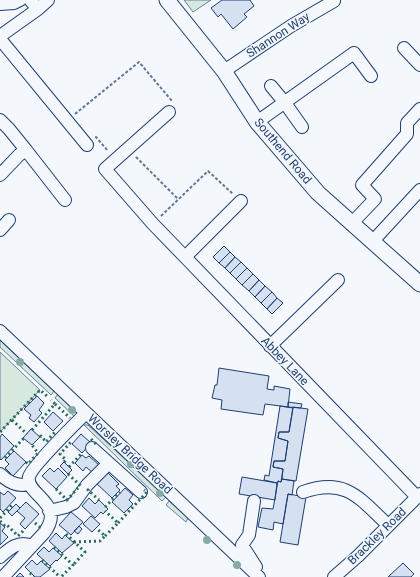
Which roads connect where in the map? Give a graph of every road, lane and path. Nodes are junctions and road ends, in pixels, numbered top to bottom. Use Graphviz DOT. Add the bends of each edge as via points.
graph roads {
  1 [pos="20,0"];
  2 [pos="48,0"];
  3 [pos="167,0"];
  4 [pos="334,1"];
  5 [pos="0,4"];
  6 [pos="34,4"];
  7 [pos="0,38"];
  8 [pos="404,48"];
  9 [pos="420,65"];
  10 [pos="224,71"];
  11 [pos="371,76"];
  12 [pos="271,86"];
  13 [pos="285,103"];
  14 [pos="420,109"];
  15 [pos="170,112"];
  16 [pos="0,120"];
  17 [pos="67,121"];
  18 [pos="257,122"];
  19 [pos="302,127"];
  20 [pos="87,145"];
  21 [pos="128,149"];
  22 [pos="26,150"];
  23 [pos="115,160"];
  24 [pos="0,175"];
  25 [pos="420,190"];
  26 [pos="178,199"];
  27 [pos="65,200"];
  28 [pos="241,201"];
  29 [pos="9,220"];
  30 [pos="153,224"];
  31 [pos="351,224"];
  32 [pos="0,230"];
  33 [pos="372,242"];
  34 [pos="185,257"];
  35 [pos="338,280"];
  36 [pos="420,284"];
  37 [pos="0,331"];
  38 [pos="270,346"];
  39 [pos="86,412"];
  40 [pos="92,448"];
  41 [pos="108,464"];
  42 [pos="0,474"];
  43 [pos="29,484"];
  44 [pos="140,492"];
  45 [pos="302,492"];
  46 [pos="418,495"];
  47 [pos="254,501"];
  48 [pos="50,511"];
  49 [pos="388,525"];
  50 [pos="32,546"];
  51 [pos="0,557"];
  52 [pos="3,577"];
  53 [pos="260,577"];
  54 [pos="334,577"];
  1 -- 5 [label="street"];
  2 -- 6 [label="street"];
  3 -- 10 [label="main road, Southend Road"];
  4 -- 10 [label="street, Shannon Way" via="290,26"];
  6 -- 7 [label="street"];
  7 -- 17 [label="street"];
  8 -- 9 [label="street"];
  10 -- 18 [label="main road, Southend Road"];
  11 -- 13 [label="street" via="354,54"];
  12 -- 13 [label="street"];
  13 -- 18 [label="street"];
  13 -- 19 [label="street"];
  14 -- 31 [label="street" via="407,123 407,134 362,185 375,199"];
  15 -- 17 [label="path" via="177,106 139,62"];
  15 -- 21 [label="street"];
  16 -- 22 [label="street"];
  17 -- 20 [label="street"];
  18 -- 31 [label="main road, Southend Road" via="318,193"];
  20 -- 23 [label="path" via="96,137"];
  21 -- 23 [label="street"];
  21 -- 26 [label="path"];
  22 -- 24 [label="street"];
  22 -- 27 [label="street"];
  23 -- 30 [label="street, Abbey Lane" via="106,169"];
  25 -- 33 [label="street"];
  26 -- 28 [label="path" via="208,171"];
  26 -- 30 [label="path"];
  28 -- 34 [label="street"];
  29 -- 32 [label="street"];
  30 -- 34 [label="street, Abbey Lane"];
  31 -- 33 [label="main road, Southend Road"];
  33 -- 36 [label="main road, Southend Road"];
  34 -- 38 [label="street, Abbey Lane"];
  35 -- 38 [label="street"];
  37 -- 39 [label="street, Worsley Bridge Road"];
  38 -- 46 [label="street, Abbey Lane"];
  39 -- 43 [label="street" via="31,472"];
  39 -- 53 [label="street, Worsley Bridge Road"];
  40 -- 41 [label="street"];
  41 -- 44 [label="street"];
  41 -- 48 [label="street" via="87,485 74,503"];
  42 -- 43 [label="street" via="13,483"];
  43 -- 48 [label="street" via="45,500"];
  45 -- 49 [label="street" via="328,486 346,490 362,500"];
  46 -- 49 [label="street, Brackley Road"];
  47 -- 53 [label="street" via="249,535 242,545"];
  48 -- 50 [label="street" via="49,526"];
  49 -- 54 [label="street, Brackley Road"];
  50 -- 51 [label="street" via="26,543 19,544"];
  50 -- 52 [label="street"];
}
